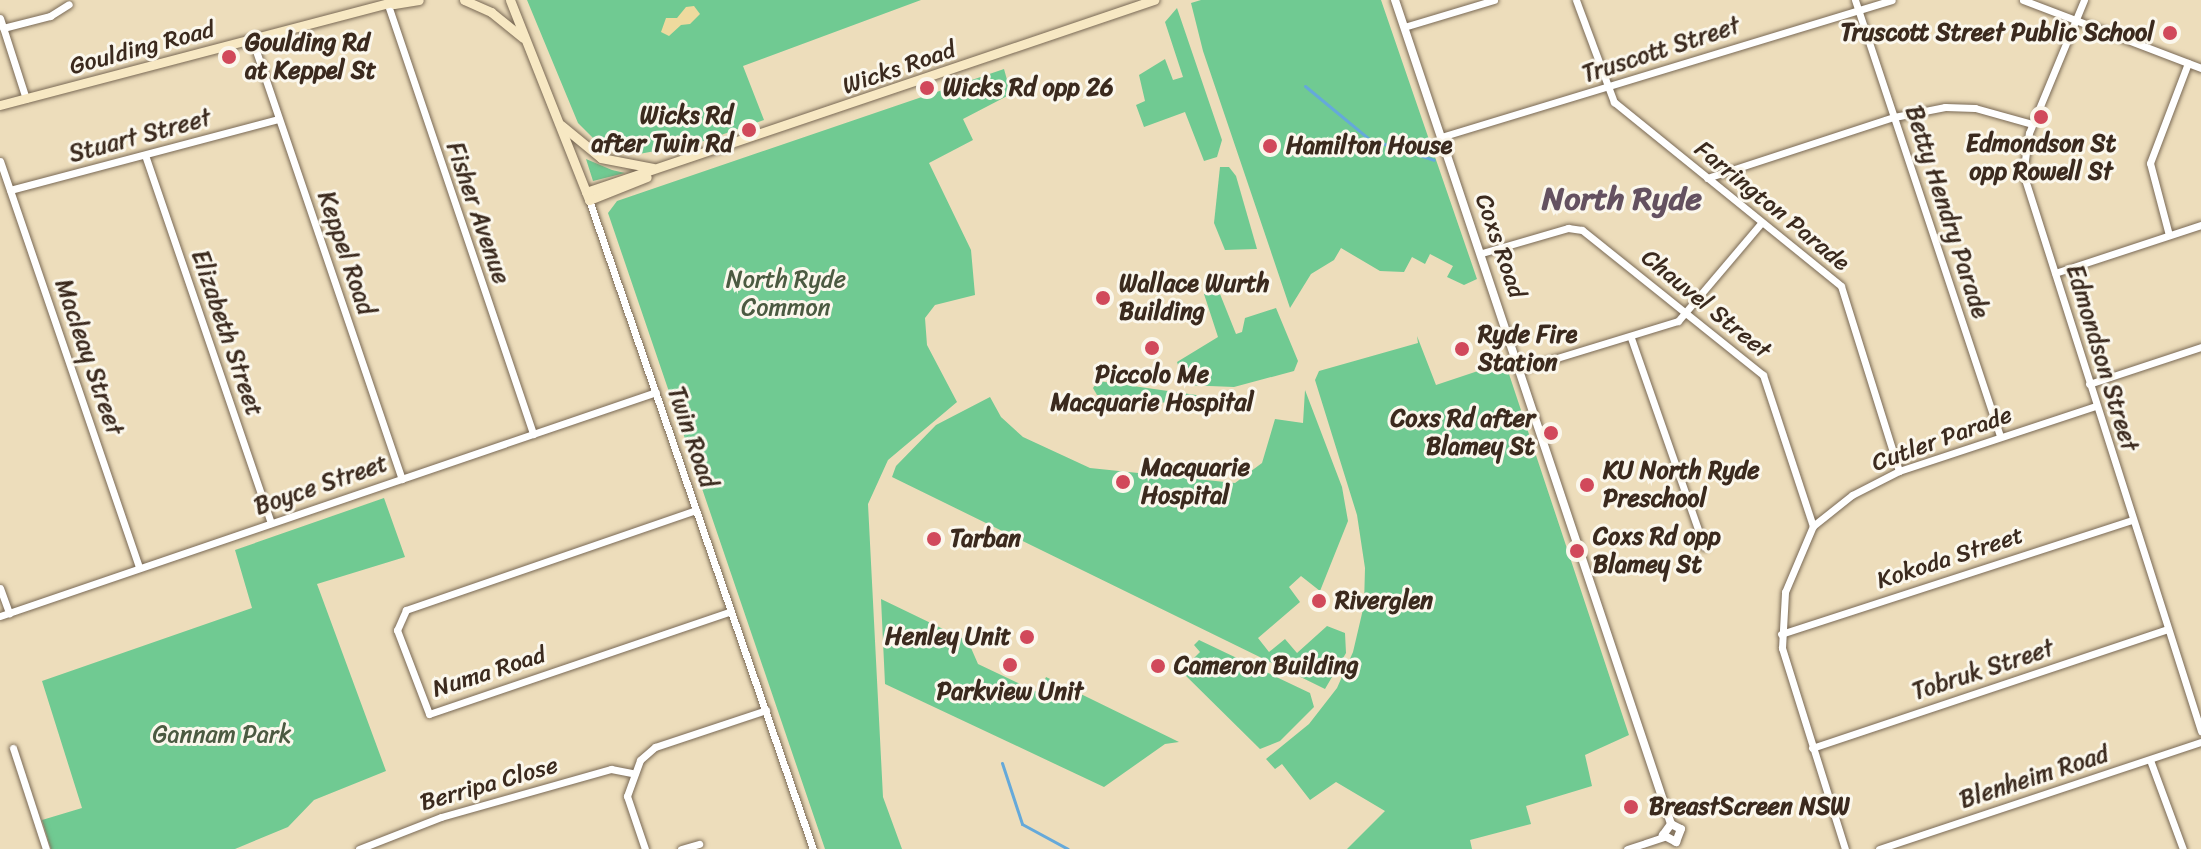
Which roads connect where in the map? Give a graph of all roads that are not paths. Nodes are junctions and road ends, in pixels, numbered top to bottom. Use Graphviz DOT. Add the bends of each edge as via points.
graph roads {
  1 [pos="351,0"];
  2 [pos="400,0"];
  3 [pos="419,0"];
  4 [pos="464,0"];
  5 [pos="510,0"];
  6 [pos="1154,0"];
  7 [pos="1395,0"];
  8 [pos="1494,0"];
  9 [pos="1576,0"];
  10 [pos="1855,0"];
  11 [pos="1892,0"];
  12 [pos="2023,0"];
  13 [pos="2084,0"];
  14 [pos="69,4"];
  15 [pos="388,5"];
  16 [pos="1857,9"];
  17 [pos="356,13"];
  18 [pos="0,18"];
  19 [pos="2077,18"];
  20 [pos="1404,27"];
  21 [pos="3,28"];
  22 [pos="252,39"];
  23 [pos="526,40"];
  24 [pos="2188,63"];
  25 [pos="2201,68"];
  26 [pos="1606,89"];
  27 [pos="26,99"];
  28 [pos="0,105"];
  29 [pos="1894,117"];
  30 [pos="279,119"];
  31 [pos="559,122"];
  32 [pos="2032,124"];
  33 [pos="1441,137"];
  34 [pos="145,155"];
  35 [pos="0,161"];
  36 [pos="668,168"];
  37 [pos="1707,178"];
  38 [pos="10,190"];
  39 [pos="588,196"];
  40 [pos="1761,223"];
  41 [pos="2201,225"];
  42 [pos="2169,235"];
  43 [pos="1482,253"];
  44 [pos="2055,273"];
  45 [pos="1687,313"];
  46 [pos="1631,338"];
  47 [pos="2201,347"];
  48 [pos="1521,369"];
  49 [pos="2089,384"];
  50 [pos="656,392"];
  51 [pos="2096,406"];
  52 [pos="533,434"];
  53 [pos="2000,437"];
  54 [pos="1899,471"];
  55 [pos="402,479"];
  56 [pos="696,510"];
  57 [pos="2132,520"];
  58 [pos="271,523"];
  59 [pos="1813,526"];
  60 [pos="1704,547"];
  61 [pos="139,567"];
  62 [pos="0,588"];
  63 [pos="731,611"];
  64 [pos="4,614"];
  65 [pos="2167,629"];
  66 [pos="1781,634"];
  67 [pos="766,710"];
  68 [pos="2201,731"];
  69 [pos="2201,742"];
  70 [pos="13,748"];
  71 [pos="1812,748"];
  72 [pos="2150,760"];
  73 [pos="632,773"];
  74 [pos="1671,824"];
  75 [pos="1664,837"];
  76 [pos="699,844"];
  77 [pos="1677,846"];
  78 [pos="46,849"];
  79 [pos="359,849"];
  80 [pos="645,849"];
  81 [pos="681,849"];
  82 [pos="813,849"];
  83 [pos="1627,849"];
  84 [pos="1845,849"];
  85 [pos="1879,849"];
  86 [pos="2183,849"];
  1 -- 17 [label="street"];
  2 -- 15 [label="main road, Goulding Road"];
  3 -- 15 [label="main road, Goulding Road"];
  4 -- 23 [label="main road" via="481,6"];
  5 -- 23 [label="main road, Twin Road"];
  6 -- 36 [label="main road, Wicks Road"];
  7 -- 20 [label="street, Coxs Road"];
  8 -- 20 [label="street"];
  9 -- 26 [label="street, Farrington Parade"];
  10 -- 16 [label="street, Betty Hendry Parade"];
  11 -- 16 [label="street, Truscott Street"];
  12 -- 19 [label="street"];
  13 -- 19 [label="street, Edmondson Street"];
  14 -- 21 [label="street" via="50,16"];
  15 -- 17 [label="main road, Goulding Road"];
  15 -- 52 [label="street, Fisher Avenue"];
  16 -- 26 [label="street, Truscott Street"];
  16 -- 29 [label="street, Betty Hendry Parade"];
  17 -- 22 [label="main road, Goulding Road"];
  18 -- 21 [label="street"];
  19 -- 24 [label="street"];
  19 -- 32 [label="street, Edmondson Street"];
  20 -- 33 [label="street, Coxs Road"];
  21 -- 27 [label="street"];
  22 -- 27 [label="main road, Goulding Road"];
  22 -- 30 [label="street, Keppel Road"];
  23 -- 31 [label="main road, Twin Road"];
  24 -- 25 [label="street"];
  24 -- 42 [label="street" via="2150,163"];
  26 -- 33 [label="street, Truscott Street"];
  26 -- 37 [label="street, Farrington Parade" via="1614,102"];
  27 -- 28 [label="main road, Goulding Road"];
  29 -- 32 [label="street" via="1945,107 1975,108"];
  29 -- 37 [label="street"];
  29 -- 53 [label="street, Betty Hendry Parade"];
  30 -- 34 [label="street, Stuart Street"];
  30 -- 55 [label="street, Keppel Road"];
  31 -- 36 [label="main road" via="610,162"];
  31 -- 39 [label="main road, Twin Road"];
  32 -- 44 [label="street, Edmondson Street" via="2023,173"];
  33 -- 43 [label="street, Coxs Road"];
  34 -- 38 [label="street, Stuart Street"];
  34 -- 58 [label="street, Elizabeth Street"];
  35 -- 38 [label="street, Macleay Street"];
  36 -- 39 [label="main road, Wicks Road"];
  37 -- 40 [label="street, Farrington Parade"];
  38 -- 61 [label="street, Macleay Street"];
  39 -- 50 [label="street, Twin Road"];
  40 -- 45 [label="street"];
  40 -- 54 [label="street, Farrington Parade" via="1841,286"];
  41 -- 42 [label="street"];
  42 -- 44 [label="street"];
  43 -- 45 [label="street, Chauvel Street" via="1575,227"];
  43 -- 48 [label="street, Coxs Road"];
  44 -- 49 [label="street, Edmondson Street"];
  45 -- 46 [label="street"];
  45 -- 59 [label="street, Chauvel Street" via="1763,375"];
  46 -- 48 [label="street"];
  46 -- 60 [label="street"];
  47 -- 49 [label="street"];
  48 -- 74 [label="street, Coxs Road"];
  49 -- 51 [label="street, Edmondson Street"];
  50 -- 52 [label="street, Boyce Street"];
  50 -- 56 [label="street, Twin Road"];
  51 -- 53 [label="street, Cutler Parade"];
  51 -- 57 [label="street, Edmondson Street"];
  52 -- 55 [label="street, Boyce Street"];
  53 -- 54 [label="street, Cutler Parade"];
  54 -- 59 [label="street, Cutler Parade" via="1852,495"];
  55 -- 58 [label="street, Boyce Street"];
  56 -- 63 [label="street, Twin Road"];
  56 -- 63 [label="street, Numa Road" via="406,610 397,630 429,714"];
  57 -- 65 [label="street, Edmondson Street"];
  57 -- 66 [label="street, Kokoda Street"];
  58 -- 61 [label="street, Boyce Street"];
  59 -- 66 [label="street, Cutler Parade" via="1785,592"];
  61 -- 64 [label="street, Boyce Street"];
  62 -- 64 [label="street"];
  63 -- 67 [label="street, Twin Road"];
  65 -- 68 [label="street, Edmondson Street"];
  65 -- 71 [label="street, Tobruk Street"];
  66 -- 71 [label="street, Cutler Parade"];
  67 -- 73 [label="street" via="655,747"];
  67 -- 82 [label="street, Twin Road"];
  69 -- 72 [label="street, Blenheim Road"];
  70 -- 78 [label="street"];
  71 -- 84 [label="street, Cutler Parade"];
  72 -- 85 [label="street, Blenheim Road"];
  72 -- 86 [label="street"];
  73 -- 79 [label="street, Berripa Close" via="611,769 441,817"];
  73 -- 80 [label="street" via="628,807"];
  74 -- 75 [label="street"];
  74 -- 77 [label="street, Coxs Road" via="1681,829"];
  75 -- 77 [label="street"];
  75 -- 83 [label="street"];
  76 -- 81 [label="street"];
}
